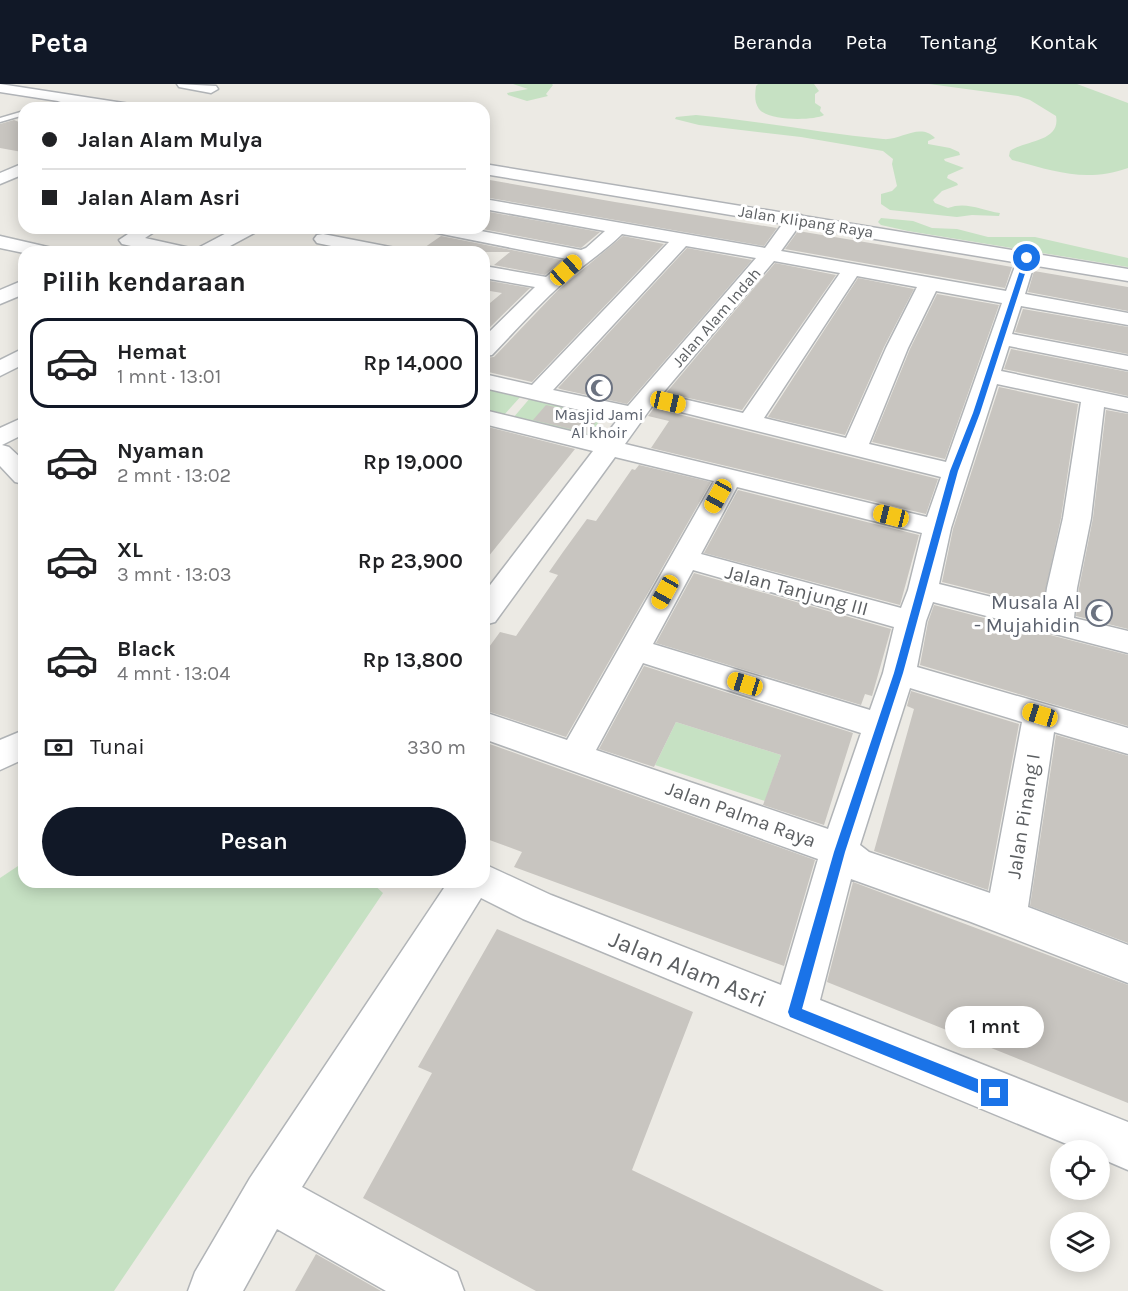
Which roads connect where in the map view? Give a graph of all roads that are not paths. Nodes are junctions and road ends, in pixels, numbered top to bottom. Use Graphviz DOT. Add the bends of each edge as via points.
graph roads {
  1 [pos="184,84"];
  2 [pos="4,86"];
  3 [pos="211,89"];
  4 [pos="74,99"];
  5 [pos="63,102"];
  6 [pos="93,102"];
  7 [pos="18,115"];
  8 [pos="0,120"];
  9 [pos="18,168"];
  10 [pos="0,169"];
  11 [pos="18,170"];
  12 [pos="490,170"];
  13 [pos="0,178"];
  14 [pos="490,205"];
  15 [pos="795,219"];
  16 [pos="618,228"];
  17 [pos="140,234"];
  18 [pos="239,234"];
  19 [pos="330,234"];
  20 [pos="468,234"];
  21 [pos="681,240"];
  22 [pos="0,242"];
  23 [pos="18,246"];
  24 [pos="156,246"];
  25 [pos="216,246"];
  26 [pos="333,246"];
  27 [pos="770,254"];
  28 [pos="582,256"];
  29 [pos="1027,258"];
  30 [pos="852,270"];
  31 [pos="490,273"];
  32 [pos="1128,275"];
  33 [pos="550,284"];
  34 [pos="929,284"];
  35 [pos="1012,299"];
  36 [pos="1128,319"];
  37 [pos="999,338"];
  38 [pos="490,341"];
  39 [pos="18,358"];
  40 [pos="1128,363"];
  41 [pos="0,369"];
  42 [pos="988,375"];
  43 [pos="490,382"];
  44 [pos="537,393"];
  45 [pos="1093,398"];
  46 [pos="1128,405"];
  47 [pos="641,406"];
  48 [pos="490,420"];
  49 [pos="750,421"];
  50 [pos="11,438"];
  51 [pos="855,447"];
  52 [pos="610,448"];
  53 [pos="954,471"];
  54 [pos="730,476"];
  55 [pos="15,477"];
  56 [pos="937,528"];
  57 [pos="684,558"];
  58 [pos="494,586"];
  59 [pos="923,590"];
  60 [pos="911,621"];
  61 [pos="1058,626"];
  62 [pos="1128,642"];
  63 [pos="633,649"];
  64 [pos="899,673"];
  65 [pos="1040,715"];
  66 [pos="879,726"];
  67 [pos="490,727"];
  68 [pos="1128,741"];
  69 [pos="18,746"];
  70 [pos="576,755"];
  71 [pos="0,756"];
  72 [pos="839,852"];
  73 [pos="490,885"];
  74 [pos="466,888"];
  75 [pos="1006,917"];
  76 [pos="1128,964"];
  77 [pos="795,1012"];
  78 [pos="1128,1146"];
  79 [pos="268,1196"];
  80 [pos="214,1291"];
  81 [pos="438,1291"];
  1 -- 3 [label="street"];
  2 -- 4 [label="street"];
  4 -- 5 [label="lane"];
  4 -- 6 [label="street"];
  7 -- 8 [label="lane"];
  9 -- 10 [label="street"];
  11 -- 13 [label="street"];
  12 -- 15 [label="street, Jalan Klipang Raya"];
  14 -- 16 [label="street"];
  15 -- 27 [label="street, Jalan Alam Indah"];
  15 -- 29 [label="street, Jalan Klipang Raya"];
  16 -- 21 [label="street"];
  16 -- 28 [label="street" via="593,252"];
  17 -- 24 [label="street" via="128,240"];
  18 -- 25 [label="street"];
  19 -- 26 [label="street" via="315,244"];
  20 -- 28 [label="street"];
  21 -- 27 [label="street"];
  21 -- 44 [label="street"];
  22 -- 23 [label="street"];
  27 -- 30 [label="street"];
  27 -- 47 [label="street, Jalan Alam Indah"];
  28 -- 33 [label="street"];
  29 -- 32 [label="street, Jalan Klipang Raya"];
  29 -- 35 [label="street"];
  30 -- 34 [label="street"];
  30 -- 49 [label="street"];
  31 -- 33 [label="street"];
  33 -- 38 [label="street" via="506,317"];
  34 -- 35 [label="street"];
  34 -- 51 [label="street"];
  35 -- 36 [label="street"];
  35 -- 37 [label="street"];
  37 -- 40 [label="street"];
  37 -- 42 [label="street"];
  39 -- 41 [label="street"];
  42 -- 45 [label="street"];
  42 -- 53 [label="street"];
  43 -- 44 [label="street"];
  44 -- 47 [label="street"];
  45 -- 46 [label="street"];
  45 -- 61 [label="street"];
  47 -- 49 [label="street"];
  47 -- 52 [label="street, Jalan Alam Indah"];
  48 -- 52 [label="street"];
  49 -- 51 [label="street"];
  50 -- 55 [label="street"];
  51 -- 53 [label="street"];
  52 -- 54 [label="street"];
  52 -- 58 [label="street, Jalan Alam Indah"];
  53 -- 56 [label="street"];
  54 -- 56 [label="street"];
  54 -- 57 [label="street"];
  56 -- 59 [label="street"];
  57 -- 60 [label="street, Jalan Tanjung III"];
  57 -- 63 [label="street"];
  59 -- 60 [label="street"];
  59 -- 61 [label="street"];
  60 -- 64 [label="street"];
  61 -- 62 [label="street"];
  63 -- 66 [label="street"];
  63 -- 70 [label="street"];
  64 -- 65 [label="street"];
  64 -- 66 [label="street"];
  65 -- 68 [label="street"];
  65 -- 75 [label="street, Jalan Pinang I"];
  66 -- 72 [label="street"];
  67 -- 70 [label="street, Jalan Palma Raya"];
  69 -- 71 [label="street"];
  70 -- 72 [label="street, Jalan Palma Raya"];
  72 -- 75 [label="street, Jalan Palma Raya" via="856,864"];
  72 -- 77 [label="street"];
  73 -- 77 [label="street, Jalan Alam Asri"];
  74 -- 79 [label="street"];
  75 -- 76 [label="street, Jalan Palma Raya"];
  77 -- 78 [label="street, Jalan Alam Asri"];
  79 -- 80 [label="street"];
  79 -- 81 [label="street"];
}
